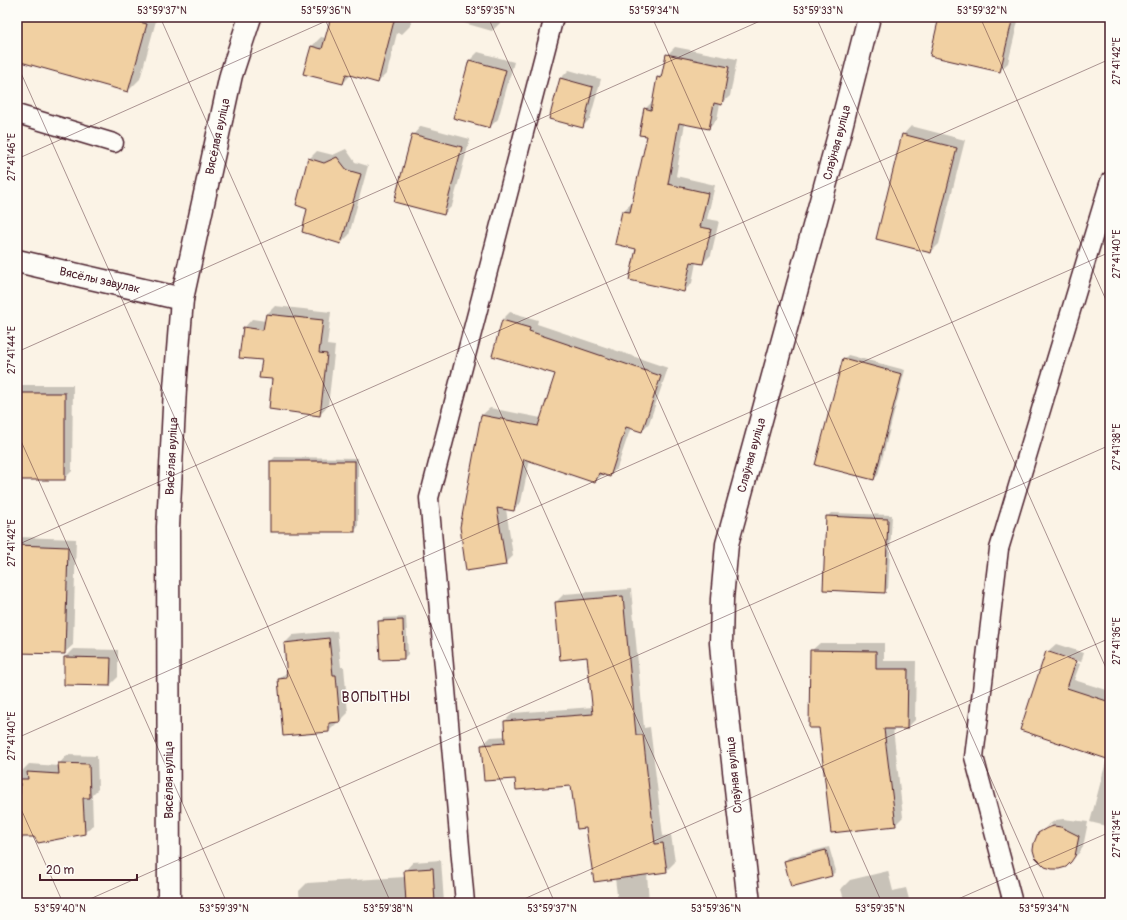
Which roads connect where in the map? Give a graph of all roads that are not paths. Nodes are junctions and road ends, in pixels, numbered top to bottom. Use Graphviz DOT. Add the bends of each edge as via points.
graph roads {
  1 [pos="250,17"];
  2 [pos="554,17"];
  3 [pos="869,17"];
  4 [pos="17,114"];
  5 [pos="114,143"];
  6 [pos="1110,181"];
  7 [pos="17,261"];
  8 [pos="182,299"];
  9 [pos="170,903"];
  10 [pos="465,903"];
  11 [pos="749,903"];
  12 [pos="1013,903"];
  1 -- 8 [label="street, Вясёлая вуліца" via="232,75"];
  2 -- 10 [label="lane" via="429,498"];
  3 -- 11 [label="street, Слаўная вуліца" via="727,544 721,643"];
  4 -- 5 [label="lane"];
  6 -- 12 [label="lane" via="999,549 974,757"];
  7 -- 8 [label="street, Вясёлы завулак"];
  8 -- 9 [label="street, Вясёлая вуліца" via="168,527"];
}
